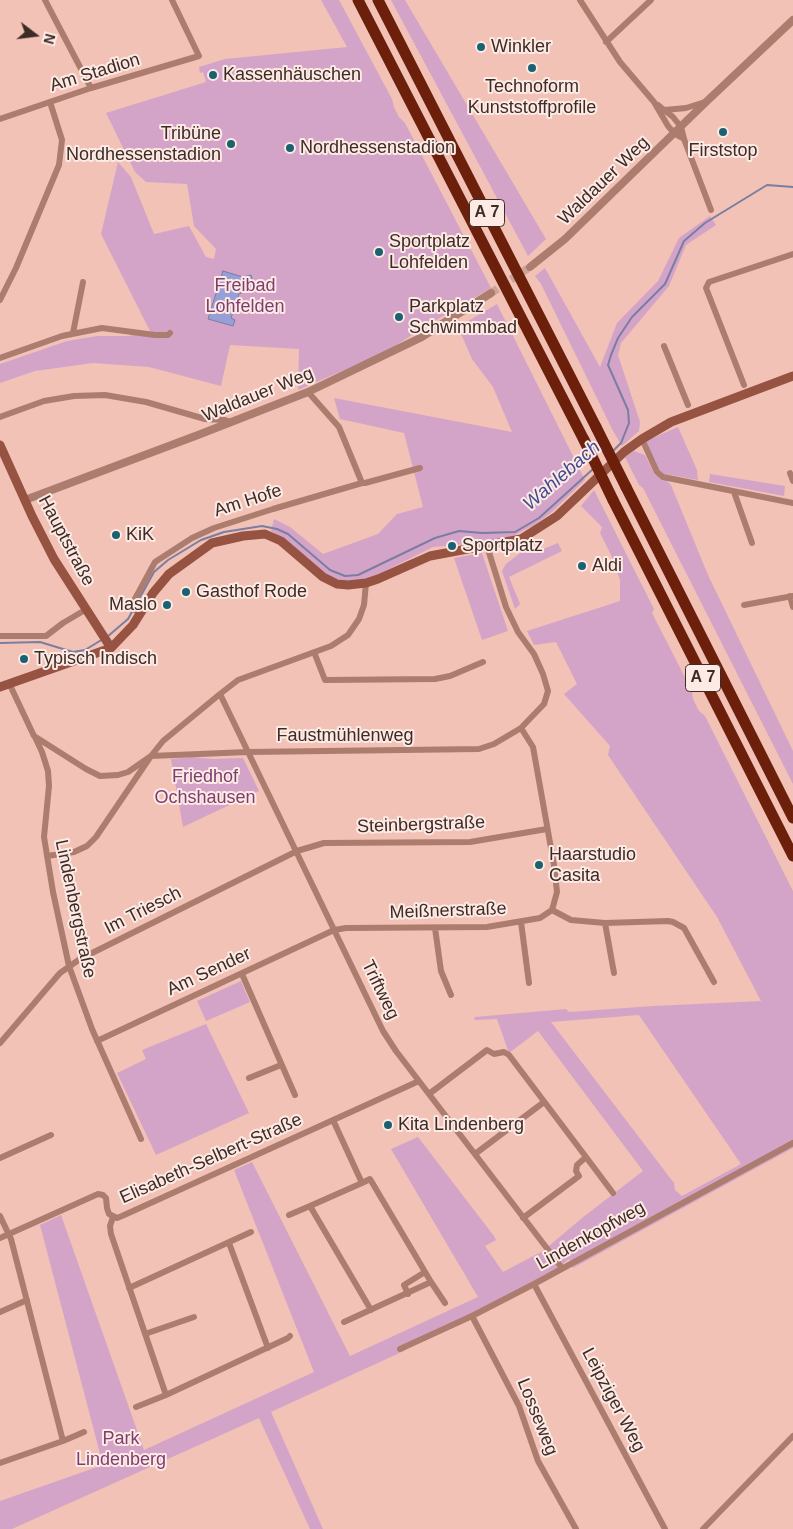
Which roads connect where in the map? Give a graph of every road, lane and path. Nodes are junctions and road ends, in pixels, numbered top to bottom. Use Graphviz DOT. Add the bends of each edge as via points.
graph roads {
  1 [pos="45,0"];
  2 [pos="172,0"];
  3 [pos="358,0"];
  4 [pos="378,0"];
  5 [pos="580,0"];
  6 [pos="651,0"];
  7 [pos="793,20"];
  8 [pos="606,42"];
  9 [pos="91,88"];
  10 [pos="50,102"];
  11 [pos="654,102"];
  12 [pos="706,102"];
  13 [pos="665,110"];
  14 [pos="0,118"];
  15 [pos="681,127"];
  16 [pos="675,134"];
  17 [pos="684,139"];
  18 [pos="711,210"];
  19 [pos="793,254"];
  20 [pos="530,267"];
  21 [pos="83,282"];
  22 [pos="492,293"];
  23 [pos="0,300"];
  24 [pos="73,333"];
  25 [pos="170,333"];
  26 [pos="664,346"];
  27 [pos="0,358"];
  28 [pos="793,376"];
  29 [pos="744,385"];
  30 [pos="308,392"];
  31 [pos="688,405"];
  32 [pos="0,416"];
  33 [pos="231,422"];
  34 [pos="642,438"];
  35 [pos="0,445"];
  36 [pos="420,468"];
  37 [pos="790,472"];
  38 [pos="793,481"];
  39 [pos="362,482"];
  40 [pos="734,492"];
  41 [pos="25,500"];
  42 [pos="793,503"];
  43 [pos="752,543"];
  44 [pos="487,546"];
  45 [pos="366,583"];
  46 [pos="792,596"];
  47 [pos="744,606"];
  48 [pos="793,607"];
  49 [pos="85,610"];
  50 [pos="136,611"];
  51 [pos="0,636"];
  52 [pos="109,645"];
  53 [pos="314,652"];
  54 [pos="483,662"];
  55 [pos="9,683"];
  56 [pos="0,687"];
  57 [pos="220,694"];
  58 [pos="520,728"];
  59 [pos="34,736"];
  60 [pos="248,752"];
  61 [pos="151,756"];
  62 [pos="793,818"];
  63 [pos="547,829"];
  64 [pos="297,851"];
  65 [pos="47,856"];
  66 [pos="793,856"];
  67 [pos="552,910"];
  68 [pos="521,922"];
  69 [pos="605,923"];
  70 [pos="435,928"];
  71 [pos="334,930"];
  72 [pos="69,966"];
  73 [pos="614,972"];
  74 [pos="242,974"];
  75 [pos="714,982"];
  76 [pos="529,983"];
  77 [pos="451,995"];
  78 [pos="97,1041"];
  79 [pos="0,1043"];
  80 [pos="281,1064"];
  81 [pos="249,1078"];
  82 [pos="419,1081"];
  83 [pos="429,1094"];
  84 [pos="295,1096"];
  85 [pos="544,1102"];
  86 [pos="333,1120"];
  87 [pos="50,1135"];
  88 [pos="141,1139"];
  89 [pos="793,1143"];
  90 [pos="475,1154"];
  91 [pos="586,1157"];
  92 [pos="0,1158"];
  93 [pos="362,1183"];
  94 [pos="613,1193"];
  95 [pos="310,1206"];
  96 [pos="289,1215"];
  97 [pos="0,1216"];
  98 [pos="113,1217"];
  99 [pos="524,1218"];
  100 [pos="251,1232"];
  101 [pos="8,1234"];
  102 [pos="0,1238"];
  103 [pos="229,1243"];
  104 [pos="562,1268"];
  105 [pos="425,1272"];
  106 [pos="431,1282"];
  107 [pos="534,1284"];
  108 [pos="130,1288"];
  109 [pos="408,1294"];
  110 [pos="26,1300"];
  111 [pos="445,1303"];
  112 [pos="372,1310"];
  113 [pos="0,1312"];
  114 [pos="472,1316"];
  115 [pos="194,1317"];
  116 [pos="344,1322"];
  117 [pos="146,1334"];
  118 [pos="290,1336"];
  119 [pos="268,1348"];
  120 [pos="400,1349"];
  121 [pos="166,1395"];
  122 [pos="136,1407"];
  123 [pos="84,1432"];
  124 [pos="793,1436"];
  125 [pos="63,1441"];
  126 [pos="0,1463"];
  127 [pos="576,1529"];
  128 [pos="665,1529"];
  129 [pos="703,1529"];
  1 -- 9 [label="street"];
  2 -- 9 [label="street, Am Stadion" via="199,56"];
  3 -- 66 [label="highway, A 7, bridge"];
  4 -- 62 [label="highway, A 7, bridge"];
  5 -- 8 [label="street"];
  6 -- 8 [label="street"];
  7 -- 12 [label="street, Waldauer Weg"];
  8 -- 11 [label="street"];
  9 -- 10 [label="street, Am Stadion"];
  10 -- 14 [label="street, Am Stadion"];
  10 -- 23 [label="street" via="62,140 59,165"];
  11 -- 13 [label="street"];
  11 -- 16 [label="street"];
  12 -- 13 [label="street"];
  12 -- 15 [label="street, Waldauer Weg"];
  13 -- 15 [label="street"];
  15 -- 16 [label="street, Waldauer Weg"];
  15 -- 17 [label="street"];
  16 -- 17 [label="street, Waldauer Weg"];
  16 -- 20 [label="street, Waldauer Weg" via="565,239"];
  17 -- 18 [label="street"];
  19 -- 29 [label="street" via="709,282 706,288"];
  21 -- 24 [label="street"];
  22 -- 30 [label="street, Waldauer Weg" via="420,338"];
  24 -- 25 [label="street" via="102,328 155,335"];
  24 -- 27 [label="street"];
  26 -- 31 [label="street"];
  28 -- 34 [label="main road" via="671,422"];
  30 -- 33 [label="street, Waldauer Weg"];
  30 -- 39 [label="street" via="339,427"];
  32 -- 33 [label="street" via="59,398 105,395 146,402 200,418"];
  33 -- 41 [label="street, Waldauer Weg"];
  34 -- 40 [label="street" via="657,472 663,477"];
  34 -- 44 [label="main road" via="539,529 521,539"];
  35 -- 41 [label="main road, Hauptstraße"];
  36 -- 39 [label="street, Am Hofe" via="365,484"];
  37 -- 38 [label="street"];
  39 -- 50 [label="street, Am Hofe" via="214,528 192,538 155,562 130,608"];
  40 -- 42 [label="street"];
  40 -- 43 [label="street"];
  41 -- 49 [label="main road, Hauptstraße" via="54,559"];
  44 -- 45 [label="main road" via="430,556"];
  44 -- 58 [label="street, Faustmühlenweg" via="506,607 534,654 548,691 544,704"];
  45 -- 50 [label="main road" via="337,584 314,570 281,541 256,534 212,543 161,582"];
  45 -- 53 [label="street" via="364,605 348,635"];
  46 -- 47 [label="street"];
  46 -- 48 [label="street"];
  49 -- 51 [label="street" via="46,636"];
  49 -- 52 [label="main road, Hauptstraße"];
  50 -- 52 [label="main road" via="125,634"];
  52 -- 55 [label="main road"];
  53 -- 54 [label="street" via="325,680 436,679"];
  53 -- 57 [label="street" via="238,680"];
  55 -- 56 [label="main road"];
  55 -- 59 [label="street"];
  57 -- 60 [label="street, Triftweg"];
  57 -- 61 [label="street" via="163,741"];
  58 -- 60 [label="street, Faustmühlenweg" via="494,744 468,750"];
  58 -- 63 [label="street" via="533,747"];
  59 -- 61 [label="street" via="100,776 128,772"];
  59 -- 65 [label="street, Lindenbergstraße" via="48,771 44,837"];
  60 -- 61 [label="street, Faustmühlenweg"];
  60 -- 64 [label="street, Triftweg"];
  61 -- 65 [label="street" via="87,846 74,852"];
  63 -- 64 [label="street, Steinbergstraße" via="470,842 324,843"];
  63 -- 67 [label="street" via="557,892"];
  64 -- 71 [label="street, Triftweg"];
  64 -- 72 [label="street, Im Triesch"];
  65 -- 72 [label="street, Lindenbergstraße"];
  67 -- 68 [label="street, Meißnerstraße" via="540,918"];
  67 -- 69 [label="street" via="571,920"];
  68 -- 70 [label="street, Meißnerstraße" via="487,927"];
  68 -- 76 [label="street"];
  69 -- 73 [label="street"];
  69 -- 75 [label="street" via="673,922 684,928"];
  70 -- 71 [label="street, Meißnerstraße"];
  70 -- 77 [label="street" via="441,972"];
  71 -- 74 [label="street, Am Sender"];
  71 -- 82 [label="street, Triftweg" via="383,1031"];
  72 -- 78 [label="street, Lindenbergstraße"];
  72 -- 79 [label="street, Im Triesch"];
  74 -- 78 [label="street, Am Sender"];
  74 -- 80 [label="street"];
  78 -- 88 [label="street, Lindenbergstraße"];
  80 -- 81 [label="street"];
  80 -- 84 [label="street"];
  82 -- 83 [label="street, Triftweg"];
  82 -- 86 [label="street, Elisabeth-Selbert-Straße"];
  83 -- 85 [label="street" via="488,1050 494,1054 507,1053"];
  83 -- 90 [label="street, Triftweg"];
  85 -- 90 [label="street"];
  85 -- 91 [label="street"];
  86 -- 93 [label="street"];
  86 -- 98 [label="street, Elisabeth-Selbert-Straße" via="122,1216"];
  87 -- 92 [label="street"];
  89 -- 104 [label="street, Lindenkopfweg"];
  90 -- 99 [label="street, Triftweg"];
  91 -- 94 [label="street"];
  91 -- 99 [label="street" via="577,1165 578,1176"];
  93 -- 95 [label="street"];
  93 -- 105 [label="street" via="370,1179"];
  95 -- 96 [label="street"];
  95 -- 112 [label="street"];
  97 -- 101 [label="street"];
  98 -- 101 [label="street, Elisabeth-Selbert-Straße" via="107,1208 106,1198 98,1194"];
  98 -- 108 [label="street" via="111,1234"];
  99 -- 104 [label="street, Triftweg"];
  100 -- 103 [label="street"];
  101 -- 102 [label="street, Elisabeth-Selbert-Straße"];
  101 -- 110 [label="street"];
  103 -- 108 [label="street"];
  103 -- 119 [label="street"];
  104 -- 107 [label="street, Lindenkopfweg"];
  105 -- 106 [label="street"];
  105 -- 109 [label="street" via="404,1285"];
  106 -- 109 [label="street"];
  106 -- 111 [label="street"];
  107 -- 114 [label="street, Lindenkopfweg"];
  107 -- 128 [label="street, Leipziger Weg"];
  108 -- 117 [label="street"];
  109 -- 112 [label="street"];
  110 -- 113 [label="street"];
  110 -- 125 [label="street"];
  112 -- 116 [label="street"];
  114 -- 120 [label="street, Lindenkopfweg"];
  114 -- 127 [label="street, Losseweg" via="519,1406 538,1461"];
  115 -- 117 [label="street"];
  117 -- 121 [label="street"];
  118 -- 119 [label="street"];
  119 -- 121 [label="street"];
  121 -- 122 [label="street"];
  123 -- 125 [label="street"];
  124 -- 129 [label="street"];
  125 -- 126 [label="street"];
}
